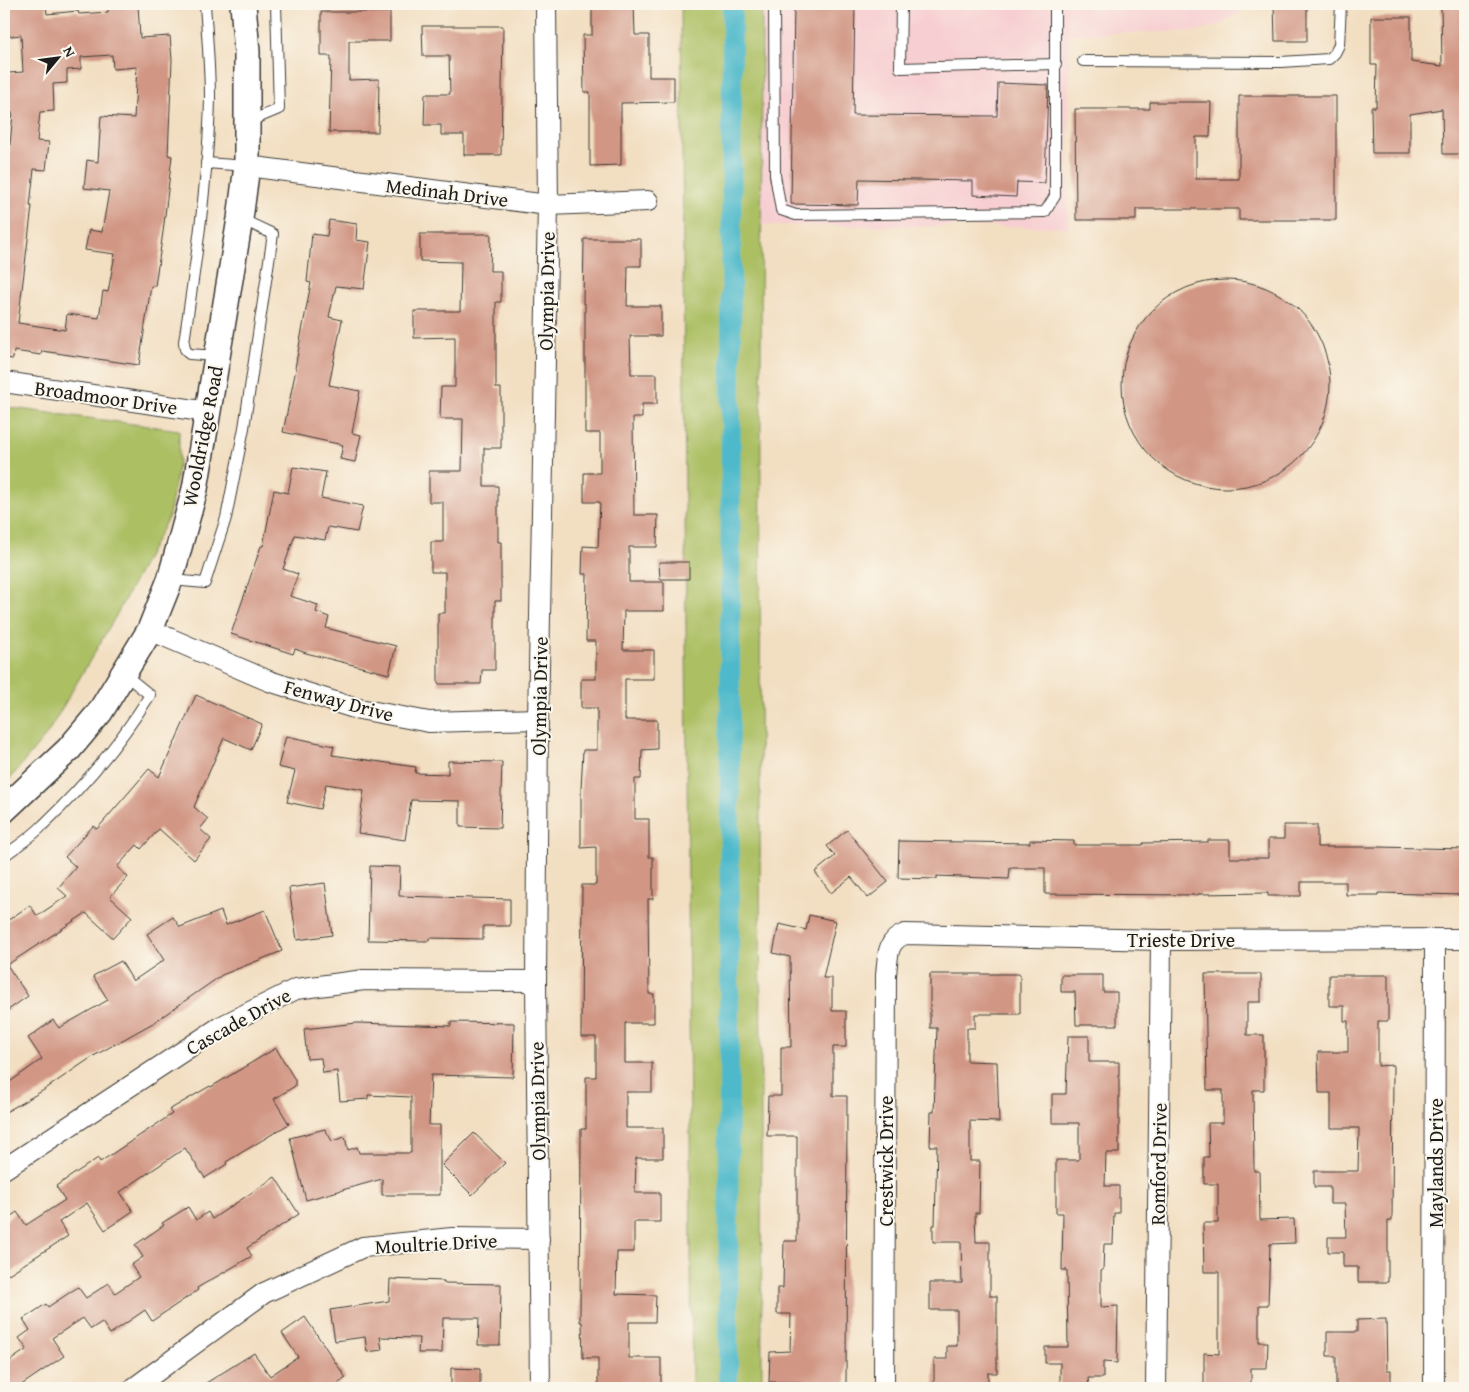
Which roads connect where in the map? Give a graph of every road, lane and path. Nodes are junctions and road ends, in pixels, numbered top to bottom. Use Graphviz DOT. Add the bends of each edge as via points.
graph roads {
  1 [pos="205,4"];
  2 [pos="242,4"];
  3 [pos="276,4"];
  4 [pos="546,4"];
  5 [pos="774,4"];
  6 [pos="901,4"];
  7 [pos="1055,4"];
  8 [pos="1341,4"];
  9 [pos="1083,61"];
  10 [pos="1056,64"];
  11 [pos="247,123"];
  12 [pos="206,163"];
  13 [pos="247,166"];
  14 [pos="648,201"];
  15 [pos="548,205"];
  16 [pos="240,219"];
  17 [pos="217,356"];
  18 [pos="4,382"];
  19 [pos="208,412"];
  20 [pos="170,580"];
  21 [pos="150,630"];
  22 [pos="124,674"];
  23 [pos="538,719"];
  24 [pos="4,810"];
  25 [pos="4,856"];
  26 [pos="897,937"];
  27 [pos="1435,938"];
  28 [pos="1465,938"];
  29 [pos="1161,940"];
  30 [pos="536,981"];
  31 [pos="4,1169"];
  32 [pos="540,1239"];
  33 [pos="134,1388"];
  34 [pos="540,1388"];
  35 [pos="884,1388"];
  36 [pos="1156,1388"];
  37 [pos="1434,1388"];
  1 -- 12 [label="lane" via="210,98"];
  2 -- 11 [label="street, Wooldridge Road" via="247,52"];
  3 -- 11 [label="lane" via="279,109"];
  4 -- 15 [label="street, Olympia Drive"];
  5 -- 10 [label="lane" via="775,175 782,210 796,215 1045,212 1055,196"];
  6 -- 10 [label="lane" via="900,68"];
  7 -- 10 [label="lane"];
  8 -- 9 [label="lane" via="1339,45 1329,59 1281,62"];
  11 -- 13 [label="street, Wooldridge Road"];
  12 -- 13 [label="lane"];
  12 -- 17 [label="lane" via="202,223 184,342 189,354"];
  13 -- 15 [label="street, Medinah Drive"];
  13 -- 16 [label="street, Wooldridge Road"];
  14 -- 15 [label="street, Medinah Drive"];
  15 -- 23 [label="street, Olympia Drive"];
  16 -- 17 [label="street, Wooldridge Road"];
  16 -- 20 [label="lane" via="273,234 244,428 226,518 204,583"];
  17 -- 19 [label="street, Wooldridge Road"];
  18 -- 19 [label="street, Broadmoor Drive"];
  19 -- 20 [label="street, Wooldridge Road" via="195,489"];
  20 -- 21 [label="street, Wooldridge Road"];
  21 -- 22 [label="street, Wooldridge Road"];
  21 -- 23 [label="street, Fenway Drive" via="269,680 354,708 429,722"];
  22 -- 24 [label="street, Wooldridge Road" via="100,712 69,749"];
  22 -- 25 [label="lane" via="150,695 131,726 95,771 42,827"];
  23 -- 30 [label="street, Olympia Drive"];
  26 -- 29 [label="street, Trieste Drive" via="905,934"];
  26 -- 35 [label="street, Crestwick Drive" via="889,948 886,975"];
  27 -- 28 [label="street, Trieste Drive"];
  27 -- 29 [label="street, Trieste Drive"];
  27 -- 37 [label="street, Maylands Drive"];
  29 -- 36 [label="street, Romford Drive"];
  30 -- 31 [label="street, Cascade Drive" via="364,980 296,989 220,1027"];
  30 -- 32 [label="street, Olympia Drive"];
  32 -- 33 [label="street, Moultrie Drive" via="452,1238 363,1247 264,1293"];
  32 -- 34 [label="street, Olympia Drive"];
}
